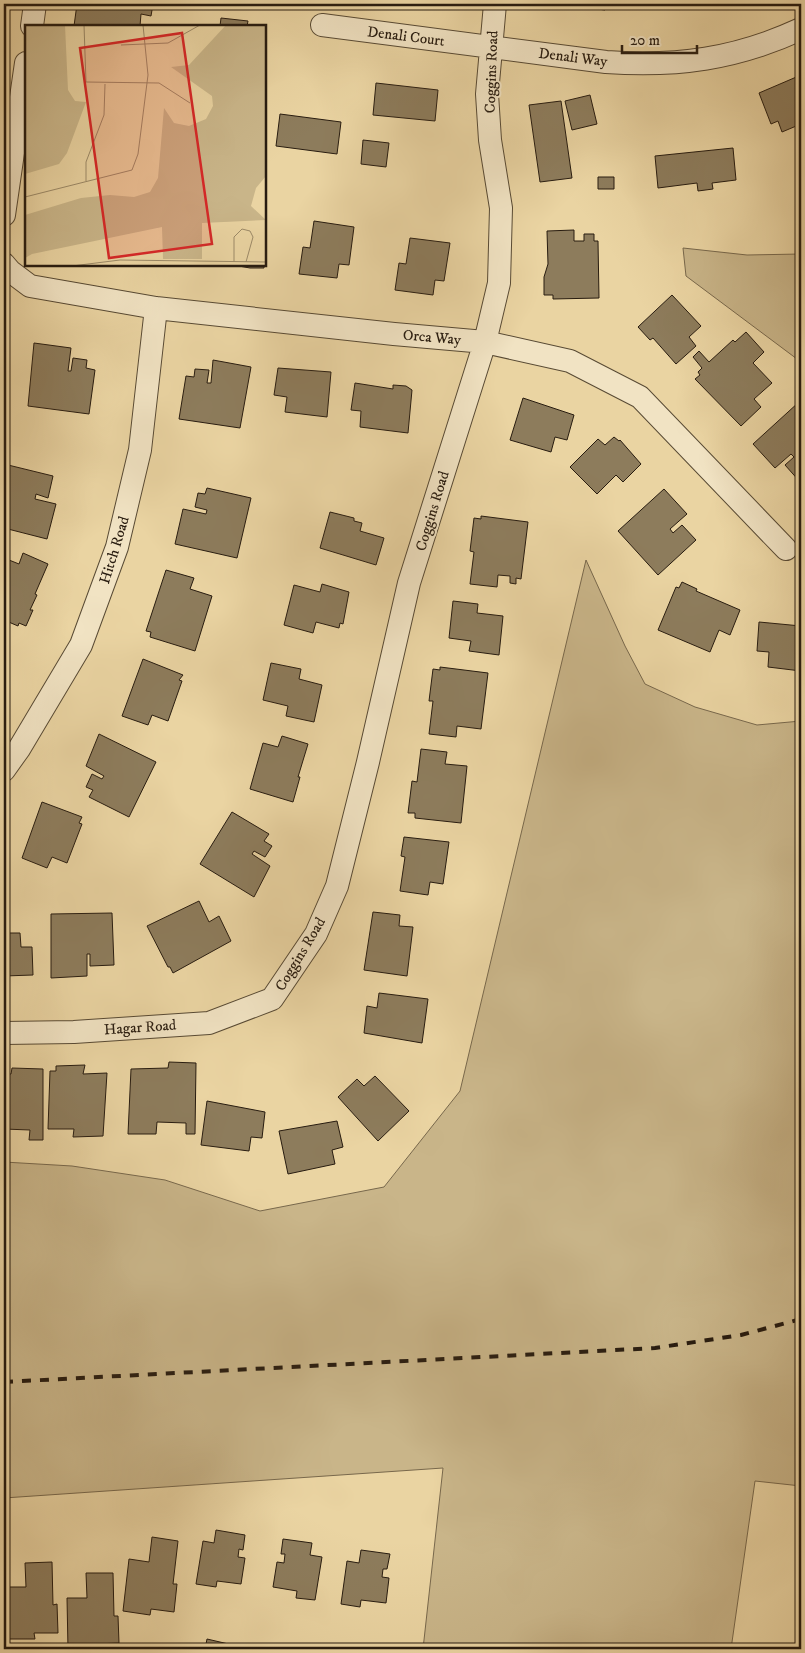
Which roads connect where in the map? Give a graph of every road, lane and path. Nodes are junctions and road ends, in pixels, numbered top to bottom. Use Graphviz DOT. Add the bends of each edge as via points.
graph roads {
  1 [pos="35,4"];
  2 [pos="495,4"];
  3 [pos="32,25"];
  4 [pos="322,25"];
  5 [pos="801,29"];
  6 [pos="490,47"];
  7 [pos="25,70"];
  8 [pos="4,215"];
  9 [pos="7,268"];
  10 [pos="156,308"];
  11 [pos="485,342"];
  12 [pos="786,549"];
  13 [pos="4,770"];
  14 [pos="272,999"];
  15 [pos="4,1033"];
  1 -- 3 [label="street"];
  2 -- 6 [label="street, Coggins Road"];
  4 -- 6 [label="street, Denali Court"];
  5 -- 6 [label="street, Denali Way" via="771,43 729,56 686,63 606,62"];
  6 -- 11 [label="street, Coggins Road" via="487,94 490,140 501,208 499,283"];
  7 -- 8 [label="street"];
  9 -- 10 [label="street, Orca Way" via="30,286"];
  10 -- 11 [label="street, Orca Way"];
  10 -- 13 [label="street, Hitch Road" via="140,450 117,547 81,645"];
  11 -- 12 [label="street, Orca Way" via="570,361 640,396"];
  11 -- 14 [label="street, Coggins Road" via="409,583 337,886 316,934"];
  14 -- 15 [label="street, Hagar Road" via="209,1023"];
}
